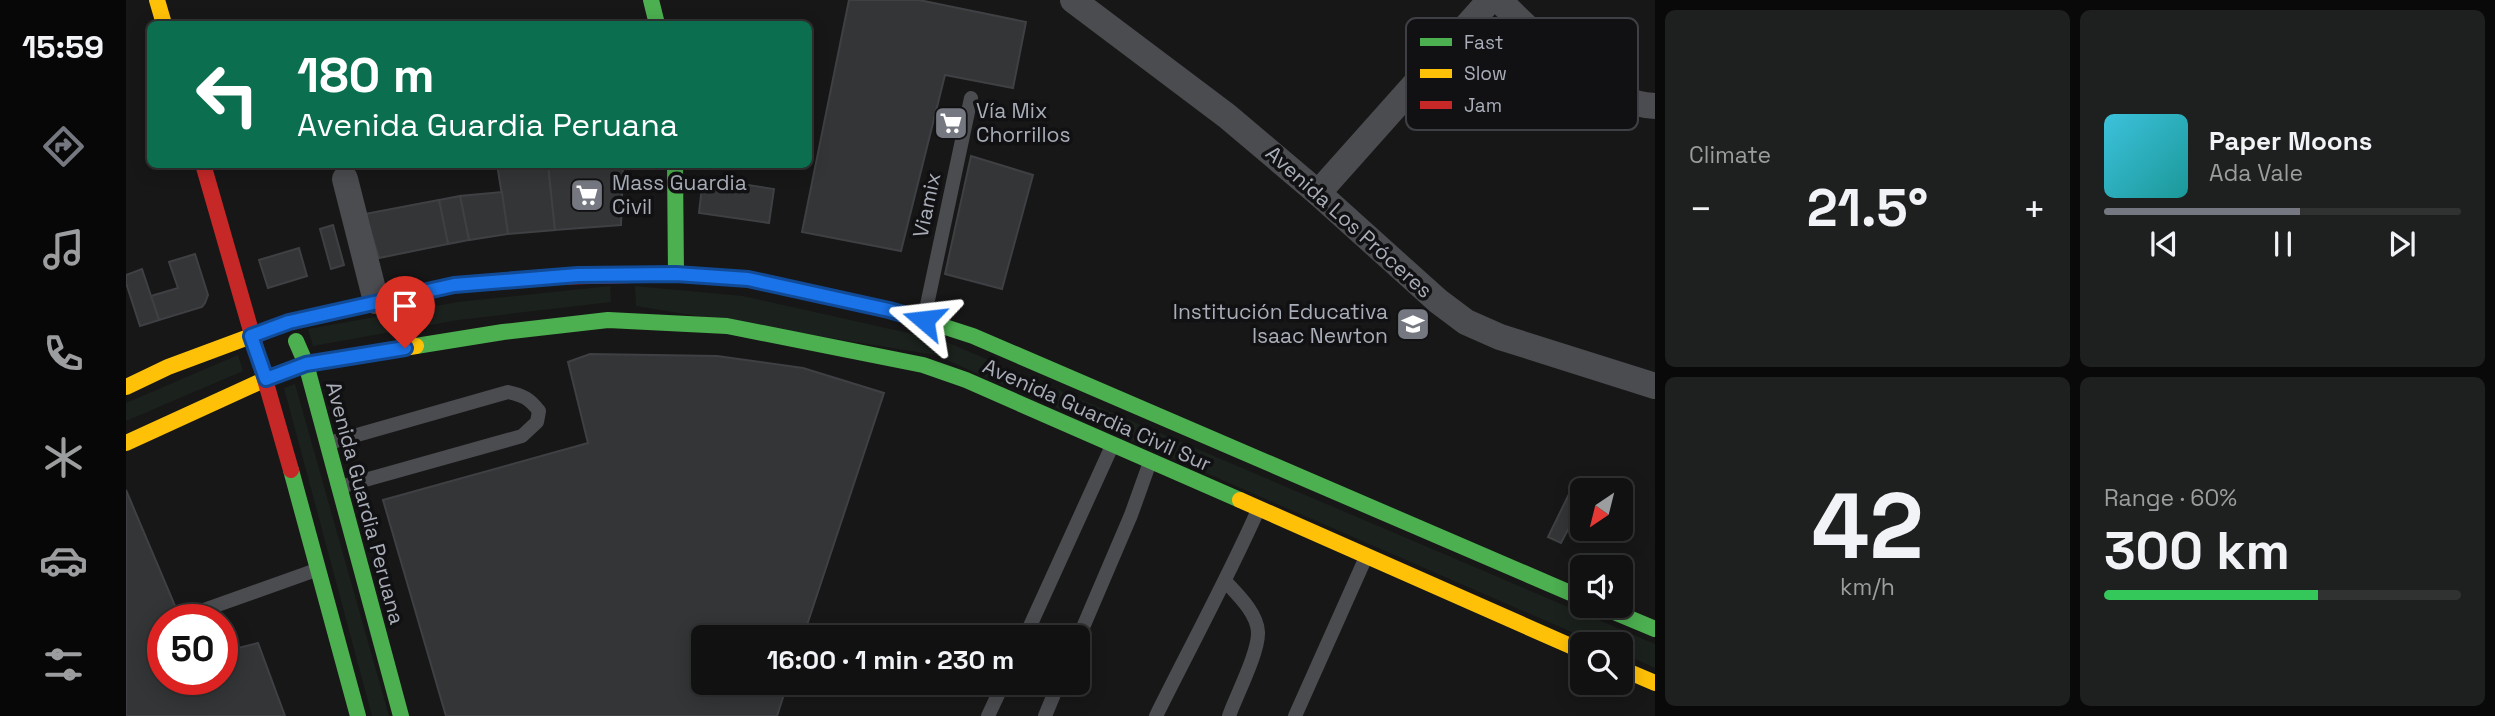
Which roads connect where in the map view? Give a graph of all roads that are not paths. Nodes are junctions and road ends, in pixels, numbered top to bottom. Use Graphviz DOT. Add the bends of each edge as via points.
graph roads {
  1 [pos="157,0"];
  2 [pos="651,0"];
  3 [pos="1073,0"];
  4 [pos="1490,0"];
  5 [pos="1499,0"];
  6 [pos="1474,18"];
  7 [pos="1517,18"];
  8 [pos="163,21"];
  9 [pos="656,21"];
  10 [pos="1406,94"];
  11 [pos="971,98"];
  12 [pos="1638,103"];
  13 [pos="1655,106"];
  14 [pos="204,168"];
  15 [pos="675,168"];
  16 [pos="345,179"];
  17 [pos="1318,193"];
  18 [pos="676,274"];
  19 [pos="237,288"];
  20 [pos="376,301"];
  21 [pos="924,320"];
  22 [pos="289,322"];
  23 [pos="251,336"];
  24 [pos="306,364"];
  25 [pos="266,379"];
  26 [pos="1655,386"];
  27 [pos="126,387"];
  28 [pos="126,443"];
  29 [pos="327,443"];
  30 [pos="1113,445"];
  31 [pos="1151,461"];
  32 [pos="339,487"];
  33 [pos="1259,509"];
  34 [pos="1366,556"];
  35 [pos="318,569"];
  36 [pos="1226,582"];
  37 [pos="1570,593"];
  38 [pos="220,604"];
  39 [pos="1629,618"];
  40 [pos="1030,625"];
  41 [pos="1084,625"];
  42 [pos="1655,629"];
  43 [pos="1570,646"];
  44 [pos="1633,674"];
  45 [pos="1655,683"];
  46 [pos="998,695"];
  47 [pos="1054,695"];
  48 [pos="358,716"];
  49 [pos="401,716"];
  50 [pos="988,716"];
  51 [pos="1045,716"];
  52 [pos="1156,716"];
  53 [pos="1229,716"];
  54 [pos="1295,716"];
  1 -- 8 [label="main road"];
  2 -- 9 [label="main road"];
  3 -- 17 [label="street, Avenida Los Próceres" via="1227,116"];
  4 -- 6 [label="street"];
  5 -- 7 [label="street"];
  10 -- 17 [label="street"];
  11 -- 21 [label="lane, Viamix"];
  12 -- 13 [label="street"];
  14 -- 19 [label="main road"];
  15 -- 18 [label="main road"];
  16 -- 20 [label="street"];
  17 -- 26 [label="street, Avenida Los Próceres" via="1466,322"];
  18 -- 20 [label="main road, Avenida Guardia Civil Sur" via="554,276 454,285"];
  18 -- 21 [label="main road, Avenida Guardia Civil Sur" via="748,279"];
  19 -- 22 [label="main road"];
  19 -- 23 [label="main road"];
  20 -- 22 [label="main road, Avenida Guardia Civil Sur"];
  21 -- 37 [label="main road, Avenida Guardia Civil Sur" via="973,336"];
  22 -- 23 [label="main road, Avenida Guardia Civil Sur"];
  22 -- 24 [label="main road, Avenida Guardia Peruana"];
  23 -- 25 [label="main road"];
  23 -- 27 [label="main road, Avenida Guardia Civil Sur"];
  24 -- 25 [label="main road, Avenida Guardia Civil Sur"];
  24 -- 29 [label="main road, Avenida Guardia Peruana"];
  24 -- 30 [label="main road, Avenida Guardia Civil Sur" via="608,320 727,326 923,365"];
  25 -- 28 [label="main road, Avenida Guardia Civil Sur"];
  25 -- 35 [label="main road"];
  29 -- 32 [label="main road, Avenida Guardia Peruana"];
  29 -- 32 [label="lane" via="508,392 532,401 539,411 537,422 522,436"];
  30 -- 31 [label="main road, Avenida Guardia Civil Sur"];
  30 -- 40 [label="lane"];
  31 -- 33 [label="main road, Avenida Guardia Civil Sur"];
  31 -- 41 [label="lane"];
  32 -- 49 [label="main road, Avenida Guardia Peruana"];
  33 -- 34 [label="main road, Avenida Guardia Civil Sur"];
  33 -- 36 [label="lane"];
  34 -- 43 [label="main road, Avenida Guardia Civil Sur"];
  34 -- 54 [label="lane"];
  35 -- 38 [label="lane"];
  35 -- 48 [label="main road"];
  36 -- 52 [label="lane"];
  36 -- 53 [label="lane" via="1252,614 1258,632"];
  39 -- 42 [label="main road"];
  44 -- 45 [label="main road"];
  46 -- 50 [label="lane"];
  47 -- 51 [label="lane"];
}
